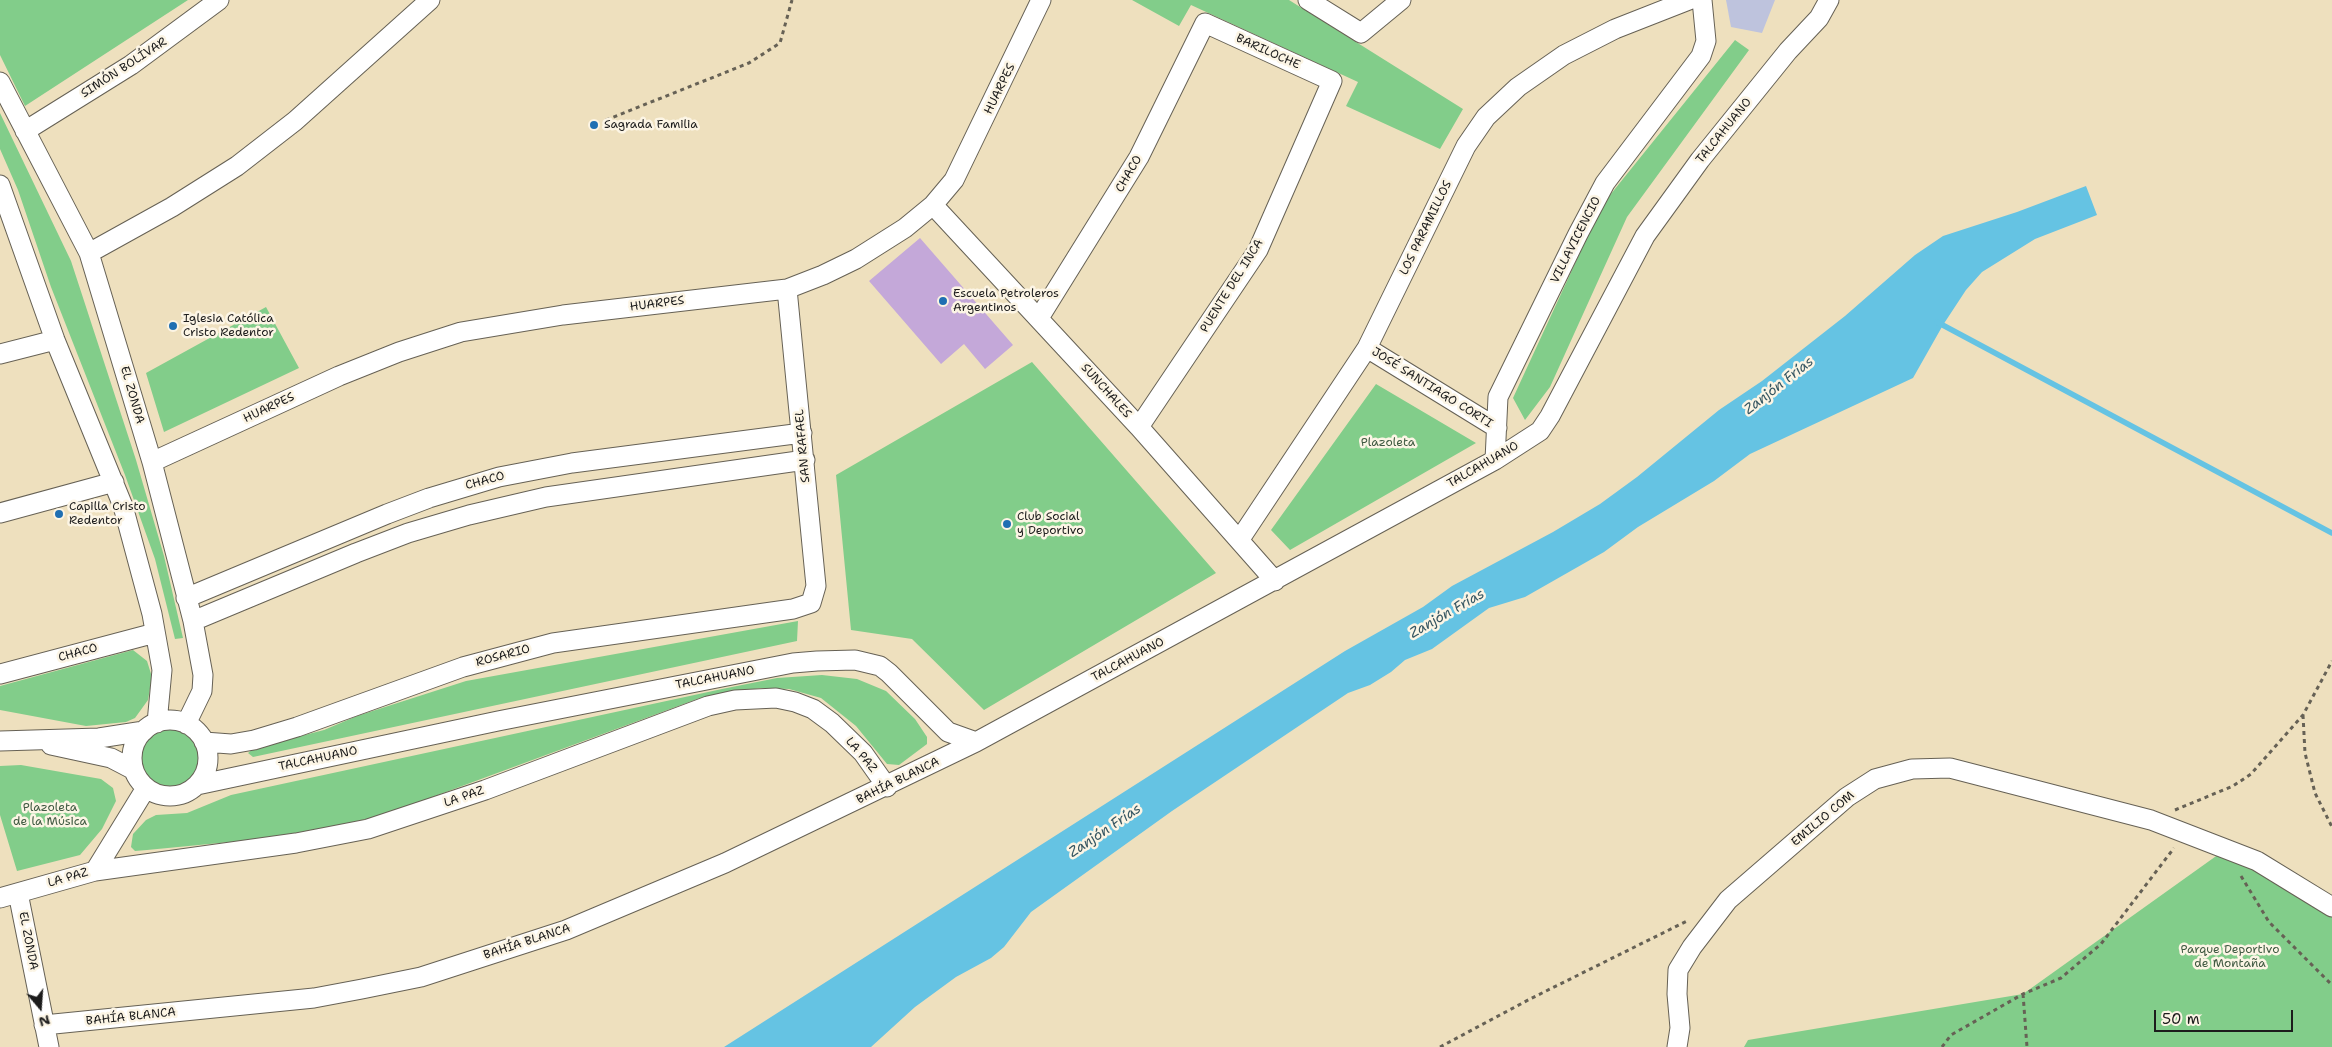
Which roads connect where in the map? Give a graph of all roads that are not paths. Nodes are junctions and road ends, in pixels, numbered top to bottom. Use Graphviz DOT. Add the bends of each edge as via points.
graph roads {
  1 [pos="219,0"];
  2 [pos="430,0"];
  3 [pos="1041,0"];
  4 [pos="1308,0"];
  5 [pos="1401,0"];
  6 [pos="1689,0"];
  7 [pos="1702,0"];
  8 [pos="1829,0"];
  9 [pos="1205,23"];
  10 [pos="1332,81"];
  11 [pos="0,82"];
  12 [pos="25,131"];
  13 [pos="1,190"];
  14 [pos="933,205"];
  15 [pos="89,252"];
  16 [pos="787,289"];
  17 [pos="1040,318"];
  18 [pos="55,340"];
  19 [pos="1367,348"];
  20 [pos="0,354"];
  21 [pos="1139,427"];
  22 [pos="1497,428"];
  23 [pos="802,433"];
  24 [pos="805,460"];
  25 [pos="1495,460"];
  26 [pos="152,462"];
  27 [pos="114,482"];
  28 [pos="0,513"];
  29 [pos="1240,540"];
  30 [pos="1275,581"];
  31 [pos="186,598"];
  32 [pos="811,603"];
  33 [pos="192,621"];
  34 [pos="155,632"];
  35 [pos="0,674"];
  36 [pos="186,724"];
  37 [pos="150,727"];
  38 [pos="0,741"];
  39 [pos="32,741"];
  40 [pos="204,742"];
  41 [pos="976,742"];
  42 [pos="134,770"];
  43 [pos="197,784"];
  44 [pos="886,787"];
  45 [pos="146,788"];
  46 [pos="95,871"];
  47 [pos="9,896"];
  48 [pos="2332,907"];
  49 [pos="44,1025"];
  50 [pos="49,1047"];
  51 [pos="1677,1047"];
  1 -- 12 [label="street, SIMÓN BOLÍVAR" via="131,65"];
  2 -- 15 [label="street" via="296,121 237,166 172,207"];
  3 -- 14 [label="street, HUARPES" via="954,180"];
  4 -- 5 [label="street" via="1362,33"];
  6 -- 19 [label="street, LOS PARAMILLOS" via="1615,29 1564,55 1518,87 1486,117 1466,146"];
  7 -- 22 [label="street, VILLAVICENCIO" via="1706,41 1701,56 1605,183 1498,397"];
  8 -- 25 [label="street, TALCAHUANO" via="1819,18 1788,51 1706,153 1646,236 1540,431"];
  9 -- 10 [label="street, BARILOCHE"];
  9 -- 17 [label="street, CHACO" via="1139,157"];
  10 -- 21 [label="street, PUENTE DEL INCA" via="1258,250"];
  11 -- 12 [label="street, EL ZONDA"];
  12 -- 15 [label="street, EL ZONDA"];
  13 -- 18 [label="street"];
  14 -- 16 [label="street, HUARPES" via="905,228 856,259"];
  14 -- 17 [label="street, SUNCHALES"];
  15 -- 26 [label="street, EL ZONDA"];
  16 -- 23 [label="street, SAN RAFAEL"];
  16 -- 26 [label="street, HUARPES" via="563,315 461,332 339,376"];
  17 -- 21 [label="street, SUNCHALES"];
  18 -- 20 [label="street"];
  18 -- 27 [label="street"];
  19 -- 22 [label="street, JOSÉ SANTIAGO CORTI"];
  19 -- 29 [label="street, LOS PARAMILLOS"];
  21 -- 29 [label="street, SUNCHALES"];
  22 -- 25 [label="street, VILLAVICENCIO"];
  23 -- 24 [label="street, SAN RAFAEL"];
  23 -- 31 [label="street, CHACO" via="572,463 500,477 395,510"];
  24 -- 32 [label="street, SAN RAFAEL" via="816,586"];
  24 -- 33 [label="street" via="546,497 468,515 408,533"];
  25 -- 30 [label="street, TALCAHUANO"];
  26 -- 31 [label="street, EL ZONDA"];
  27 -- 28 [label="street"];
  27 -- 34 [label="street"];
  29 -- 30 [label="street, SUNCHALES"];
  30 -- 41 [label="street, TALCAHUANO"];
  31 -- 33 [label="street, EL ZONDA"];
  32 -- 40 [label="street, ROSARIO" via="793,609 553,643 463,667 297,728 231,744"];
  33 -- 36 [label="street, EL ZONDA" via="203,675 202,691"];
  34 -- 35 [label="street, CHACO"];
  34 -- 37 [label="street" via="162,670"];
  36 -- 37 [label="street" via="177,721"];
  36 -- 40 [label="street" via="200,734"];
  37 -- 39 [label="street" via="99,738"];
  37 -- 42 [label="street" via="133,749"];
  38 -- 39 [label="street"];
  39 -- 42 [label="street" via="105,756"];
  40 -- 43 [label="street" via="208,764"];
  41 -- 43 [label="street, TALCAHUANO" via="948,732 880,666 855,660 817,660 498,721"];
  41 -- 44 [label="street, BAHÍA BLANCA"];
  42 -- 45 [label="street"];
  43 -- 45 [label="street" via="178,795 167,796"];
  44 -- 46 [label="street, LA PAZ" via="863,753 832,722 812,709 776,698 735,700 708,706 512,780 368,829 296,843"];
  44 -- 49 [label="street, BAHÍA BLANCA" via="647,898 566,930 421,977 314,998"];
  45 -- 46 [label="street"];
  46 -- 47 [label="street, LA PAZ"];
  47 -- 49 [label="street, EL ZONDA"];
  48 -- 51 [label="street, EMILIO COM" via="2257,861 2151,820 1950,768 1912,769 1875,779 1847,797 1728,900 1678,970 1680,1028"];
  49 -- 50 [label="street, EL ZONDA"];
}
